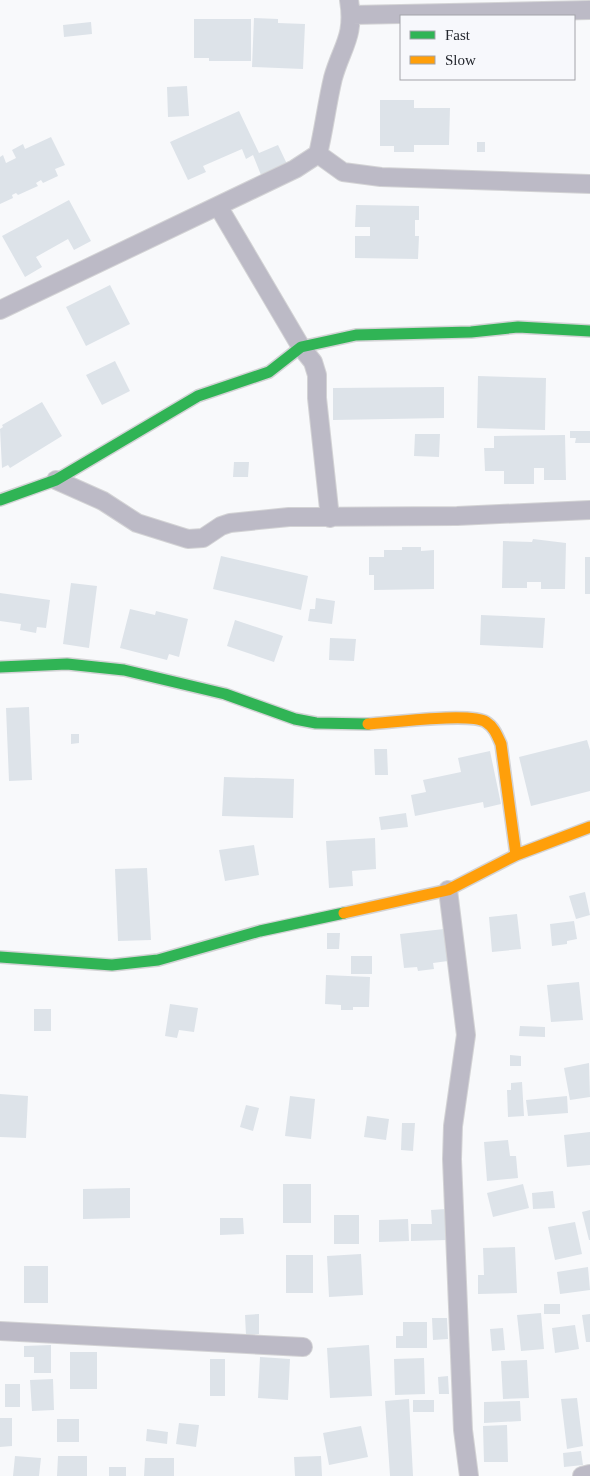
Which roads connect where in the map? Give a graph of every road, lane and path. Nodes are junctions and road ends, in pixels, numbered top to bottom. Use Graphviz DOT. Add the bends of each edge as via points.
graph roads {
  1 [pos="350,8"];
  2 [pos="590,10"];
  3 [pos="318,154"];
  4 [pos="590,184"];
  5 [pos="218,206"];
  6 [pos="0,310"];
  7 [pos="590,331"];
  8 [pos="301,347"];
  9 [pos="56,480"];
  10 [pos="0,500"];
  11 [pos="590,510"];
  12 [pos="330,518"];
  13 [pos="0,667"];
  14 [pos="590,827"];
  15 [pos="516,855"];
  16 [pos="448,890"];
  17 [pos="0,957"];
  18 [pos="0,1331"];
  19 [pos="303,1347"];
  20 [pos="590,1474"];
  21 [pos="469,1476"];
  22 [pos="582,1476"];
  1 -- 2 [label="street"];
  1 -- 3 [label="street" via="347,45 334,78"];
  3 -- 4 [label="street" via="343,172 381,177"];
  3 -- 5 [label="street" via="295,169"];
  5 -- 6 [label="street"];
  5 -- 8 [label="street"];
  7 -- 8 [label="street" via="518,327 471,332 356,335"];
  8 -- 9 [label="street" via="269,372 198,396"];
  8 -- 12 [label="street" via="313,362 317,375"];
  9 -- 10 [label="street"];
  9 -- 12 [label="street" via="103,501 137,523 188,539 203,538 230,523 289,517"];
  11 -- 12 [label="street"];
  13 -- 15 [label="street" via="67,664 124,670 262,704 295,719 316,723 353,725 466,718 485,721 495,730 501,744"];
  14 -- 15 [label="street"];
  15 -- 16 [label="street"];
  16 -- 17 [label="street" via="260,931 158,960 112,965"];
  16 -- 21 [label="street" via="466,1035 452,1159 463,1430"];
  18 -- 19 [label="street"];
  20 -- 22 [label="street"];
}
